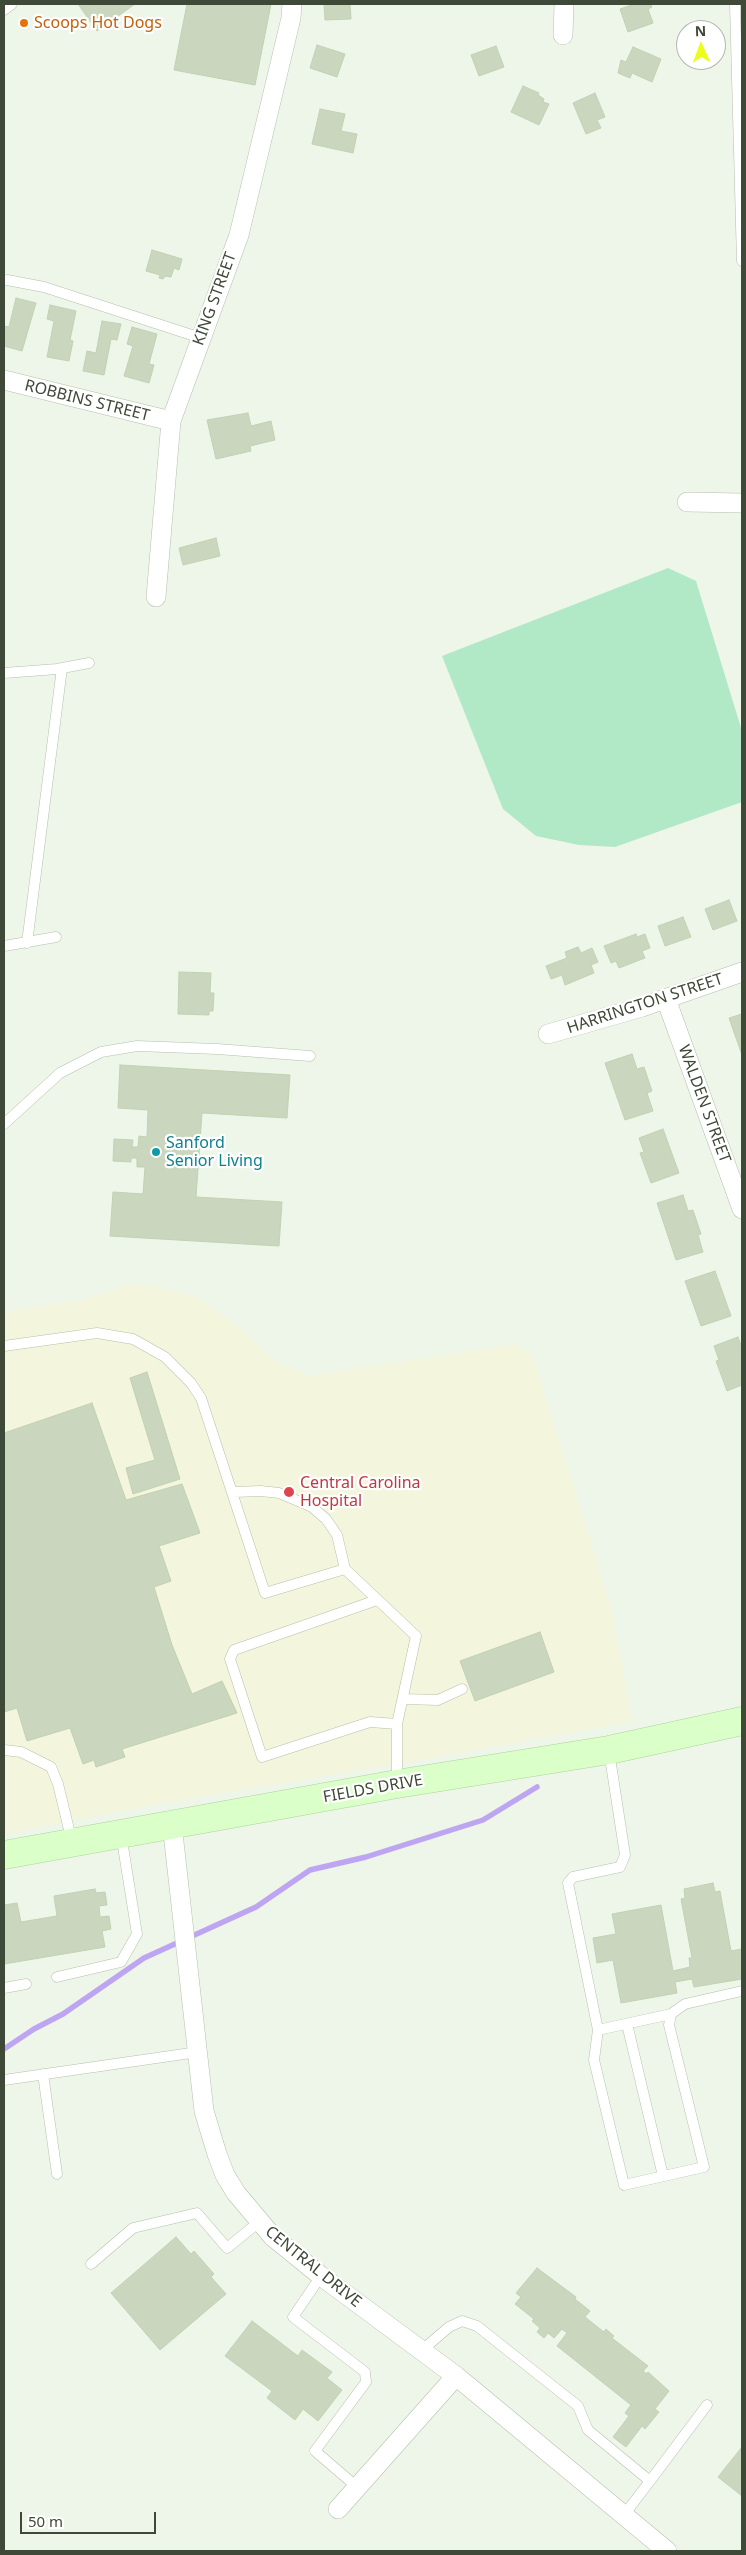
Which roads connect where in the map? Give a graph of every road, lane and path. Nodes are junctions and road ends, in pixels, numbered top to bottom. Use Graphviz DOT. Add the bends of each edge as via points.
graph roads {
  1 [pos="12,4"];
  2 [pos="292,4"];
  3 [pos="564,4"];
  4 [pos="735,4"];
  5 [pos="4,10"];
  6 [pos="563,34"];
  7 [pos="741,182"];
  8 [pos="742,261"];
  9 [pos="7,280"];
  10 [pos="201,338"];
  11 [pos="4,380"];
  12 [pos="171,421"];
  13 [pos="687,502"];
  14 [pos="742,503"];
  15 [pos="156,597"];
  16 [pos="90,663"];
  17 [pos="62,668"];
  18 [pos="4,673"];
  19 [pos="56,937"];
  20 [pos="27,943"];
  21 [pos="4,946"];
  22 [pos="742,972"];
  23 [pos="666,998"];
  24 [pos="548,1034"];
  25 [pos="310,1056"];
  26 [pos="4,1124"];
  27 [pos="742,1209"];
  28 [pos="4,1346"];
  29 [pos="234,1492"];
  30 [pos="345,1569"];
  31 [pos="377,1600"];
  32 [pos="462,1689"];
  33 [pos="403,1699"];
  34 [pos="742,1721"];
  35 [pos="397,1724"];
  36 [pos="4,1750"];
  37 [pos="609,1750"];
  38 [pos="397,1784"];
  39 [pos="172,1824"];
  40 [pos="121,1834"];
  41 [pos="72,1843"];
  42 [pos="4,1855"];
  43 [pos="57,1977"];
  44 [pos="26,1984"];
  45 [pos="4,1988"];
  46 [pos="742,1991"];
  47 [pos="672,2014"];
  48 [pos="627,2024"];
  49 [pos="598,2030"];
  50 [pos="198,2052"];
  51 [pos="43,2074"];
  52 [pos="4,2080"];
  53 [pos="57,2174"];
  54 [pos="663,2176"];
  55 [pos="259,2222"];
  56 [pos="91,2264"];
  57 [pos="321,2276"];
  58 [pos="421,2351"];
  59 [pos="456,2376"];
  60 [pos="706,2405"];
  61 [pos="650,2481"];
  62 [pos="357,2487"];
  63 [pos="338,2509"];
  64 [pos="624,2515"];
  65 [pos="667,2551"];
  1 -- 5 [label="lane"];
  2 -- 10 [label="street, KING STREET" via="239,235"];
  3 -- 6 [label="street"];
  4 -- 7 [label="lane"];
  7 -- 8 [label="lane"];
  9 -- 10 [label="lane" via="44,287"];
  10 -- 12 [label="street, KING STREET"];
  11 -- 12 [label="street, ROBBINS STREET"];
  12 -- 15 [label="street, KING STREET"];
  13 -- 14 [label="street"];
  16 -- 17 [label="lane"];
  17 -- 18 [label="lane"];
  17 -- 20 [label="lane"];
  19 -- 20 [label="lane"];
  20 -- 21 [label="lane"];
  22 -- 23 [label="street, HARRINGTON STREET"];
  23 -- 24 [label="street, HARRINGTON STREET" via="642,1008"];
  23 -- 27 [label="street, WALDEN STREET"];
  25 -- 26 [label="lane" via="137,1046 101,1052 60,1073"];
  28 -- 29 [label="lane" via="97,1333 133,1339 150,1347 179,1369 201,1398"];
  29 -- 30 [label="lane" via="279,1493 312,1508 326,1519 336,1535"];
  29 -- 30 [label="lane" via="265,1593"];
  30 -- 31 [label="lane"];
  31 -- 33 [label="lane" via="416,1636"];
  31 -- 35 [label="lane" via="234,1650 230,1659 262,1757 370,1722"];
  32 -- 33 [label="lane" via="438,1700"];
  33 -- 35 [label="lane"];
  34 -- 37 [label="street, FIELDS DRIVE"];
  35 -- 38 [label="lane"];
  36 -- 41 [label="lane" via="22,1752 51,1767"];
  37 -- 38 [label="street, FIELDS DRIVE"];
  37 -- 49 [label="lane" via="625,1855 620,1867 573,1877 568,1883"];
  38 -- 39 [label="street, FIELDS DRIVE"];
  39 -- 40 [label="street, FIELDS DRIVE"];
  39 -- 50 [label="street, CENTRAL DRIVE"];
  40 -- 41 [label="street, FIELDS DRIVE"];
  40 -- 43 [label="lane" via="137,1934 121,1962"];
  41 -- 42 [label="street, FIELDS DRIVE"];
  44 -- 45 [label="lane"];
  46 -- 47 [label="lane" via="685,2004"];
  47 -- 48 [label="lane"];
  47 -- 54 [label="lane" via="669,2025 704,2167"];
  48 -- 49 [label="lane"];
  48 -- 54 [label="lane"];
  49 -- 54 [label="lane" via="594,2060 624,2185"];
  50 -- 51 [label="lane"];
  50 -- 55 [label="street, CENTRAL DRIVE" via="204,2111 216,2154 236,2193"];
  51 -- 52 [label="lane"];
  51 -- 53 [label="lane"];
  55 -- 56 [label="lane" via="227,2248 197,2213 133,2228"];
  55 -- 57 [label="street, CENTRAL DRIVE"];
  57 -- 58 [label="street, CENTRAL DRIVE"];
  57 -- 62 [label="lane" via="293,2316 364,2372 366,2382 315,2451"];
  58 -- 59 [label="street, CENTRAL DRIVE"];
  58 -- 61 [label="lane" via="448,2327 462,2321 477,2326 578,2406 588,2430"];
  59 -- 62 [label="street"];
  59 -- 64 [label="street, CENTRAL DRIVE"];
  60 -- 61 [label="lane"];
  61 -- 64 [label="lane"];
  62 -- 63 [label="street"];
  64 -- 65 [label="street, CENTRAL DRIVE"];
}
